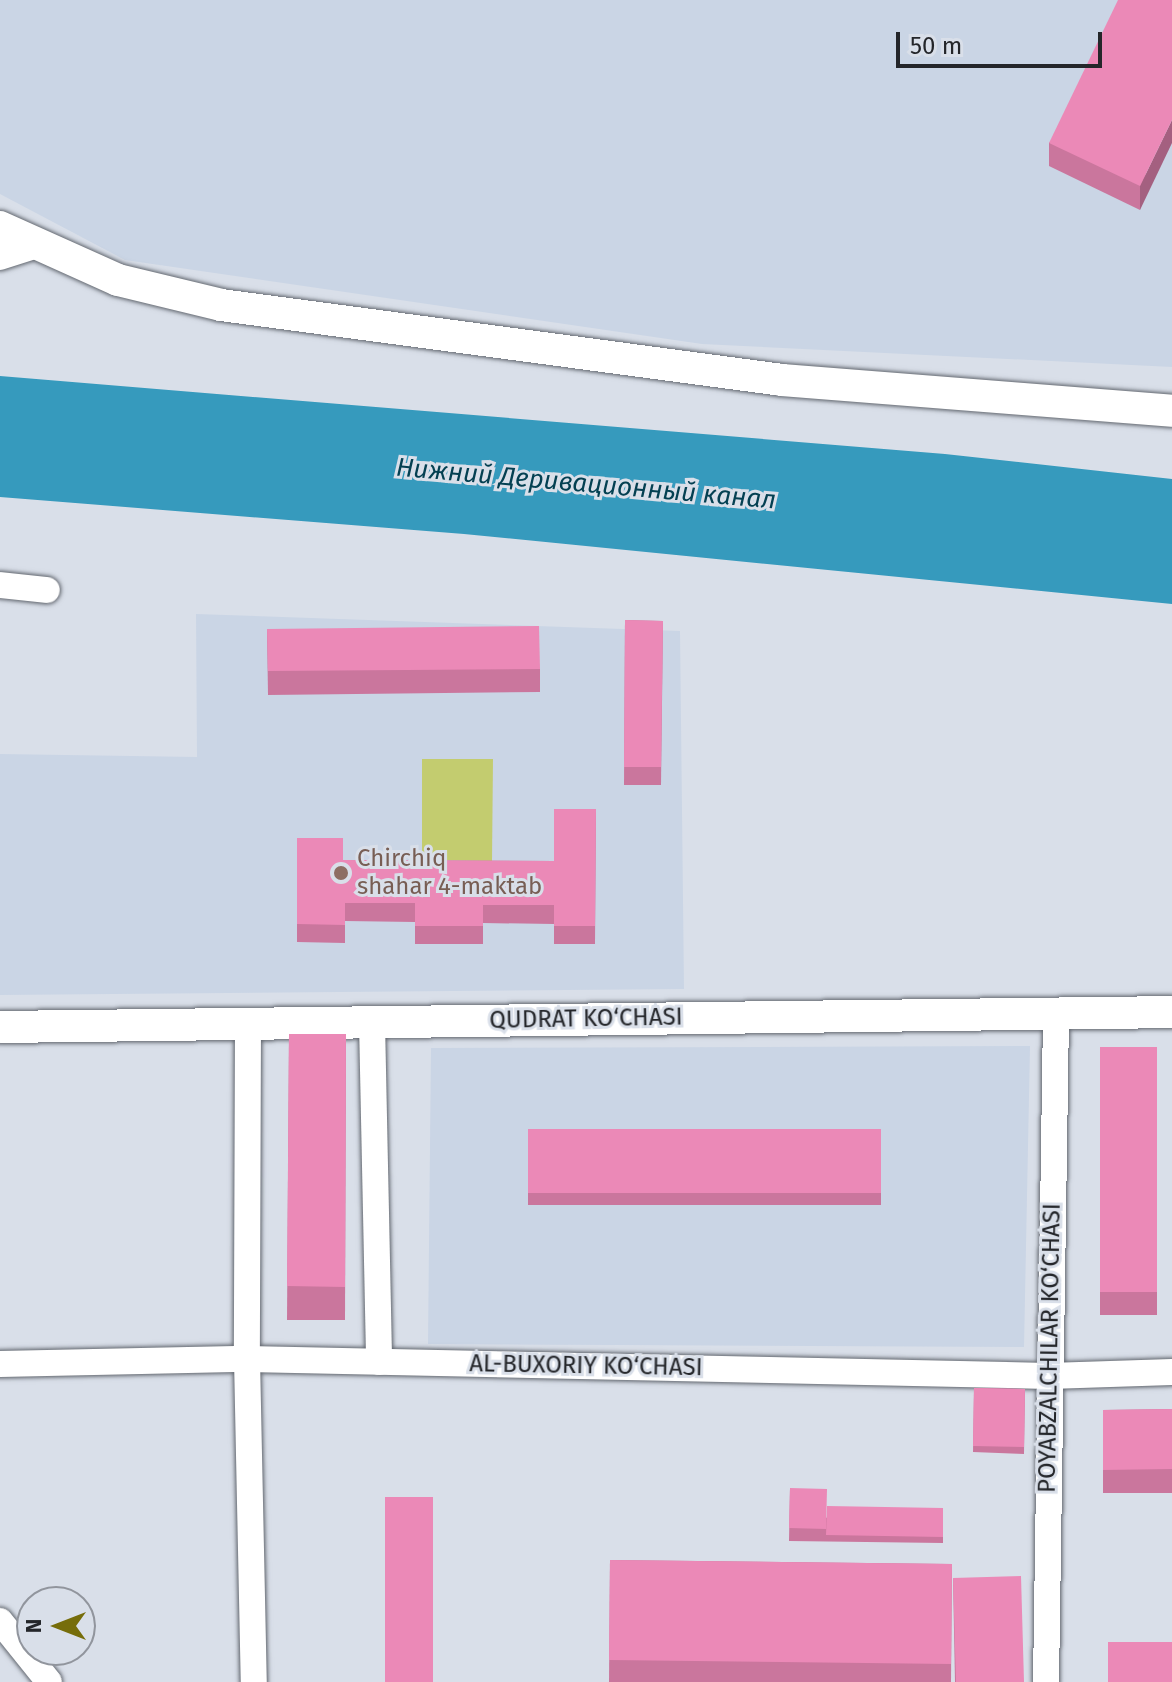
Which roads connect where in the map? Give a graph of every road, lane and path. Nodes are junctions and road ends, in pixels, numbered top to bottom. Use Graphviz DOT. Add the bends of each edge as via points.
graph roads {
  1 [pos="0,227"];
  2 [pos="40,244"];
  3 [pos="0,257"];
  4 [pos="1172,411"];
  5 [pos="0,585"];
  6 [pos="47,590"];
  7 [pos="1172,1012"];
  8 [pos="1056,1013"];
  9 [pos="372,1022"];
  10 [pos="248,1023"];
  11 [pos="0,1027"];
  12 [pos="247,1359"];
  13 [pos="379,1362"];
  14 [pos="0,1364"];
  15 [pos="1172,1372"];
  16 [pos="1049,1376"];
  17 [pos="0,1621"];
  18 [pos="49,1682"];
  19 [pos="254,1682"];
  20 [pos="1046,1682"];
  1 -- 2 [label="street"];
  2 -- 3 [label="street"];
  2 -- 4 [label="street" via="118,280 221,305 782,380"];
  5 -- 6 [label="street"];
  7 -- 8 [label="street, QUDRAT KO‘CHASI"];
  8 -- 9 [label="street, QUDRAT KO‘CHASI"];
  8 -- 16 [label="street, POYABZALCHILAR KO‘CHASI"];
  9 -- 10 [label="street, QUDRAT KO‘CHASI"];
  9 -- 13 [label="street"];
  10 -- 11 [label="street, QUDRAT KO‘CHASI"];
  10 -- 12 [label="street"];
  12 -- 13 [label="street, AL-BUXORIY KO‘CHASI"];
  12 -- 14 [label="street, AL-BUXORIY KO‘CHASI"];
  12 -- 19 [label="street"];
  13 -- 16 [label="street, AL-BUXORIY KO‘CHASI"];
  15 -- 16 [label="street, AL-BUXORIY KO‘CHASI"];
  16 -- 20 [label="street, POYABZALCHILAR KO‘CHASI"];
  17 -- 18 [label="street"];
}
